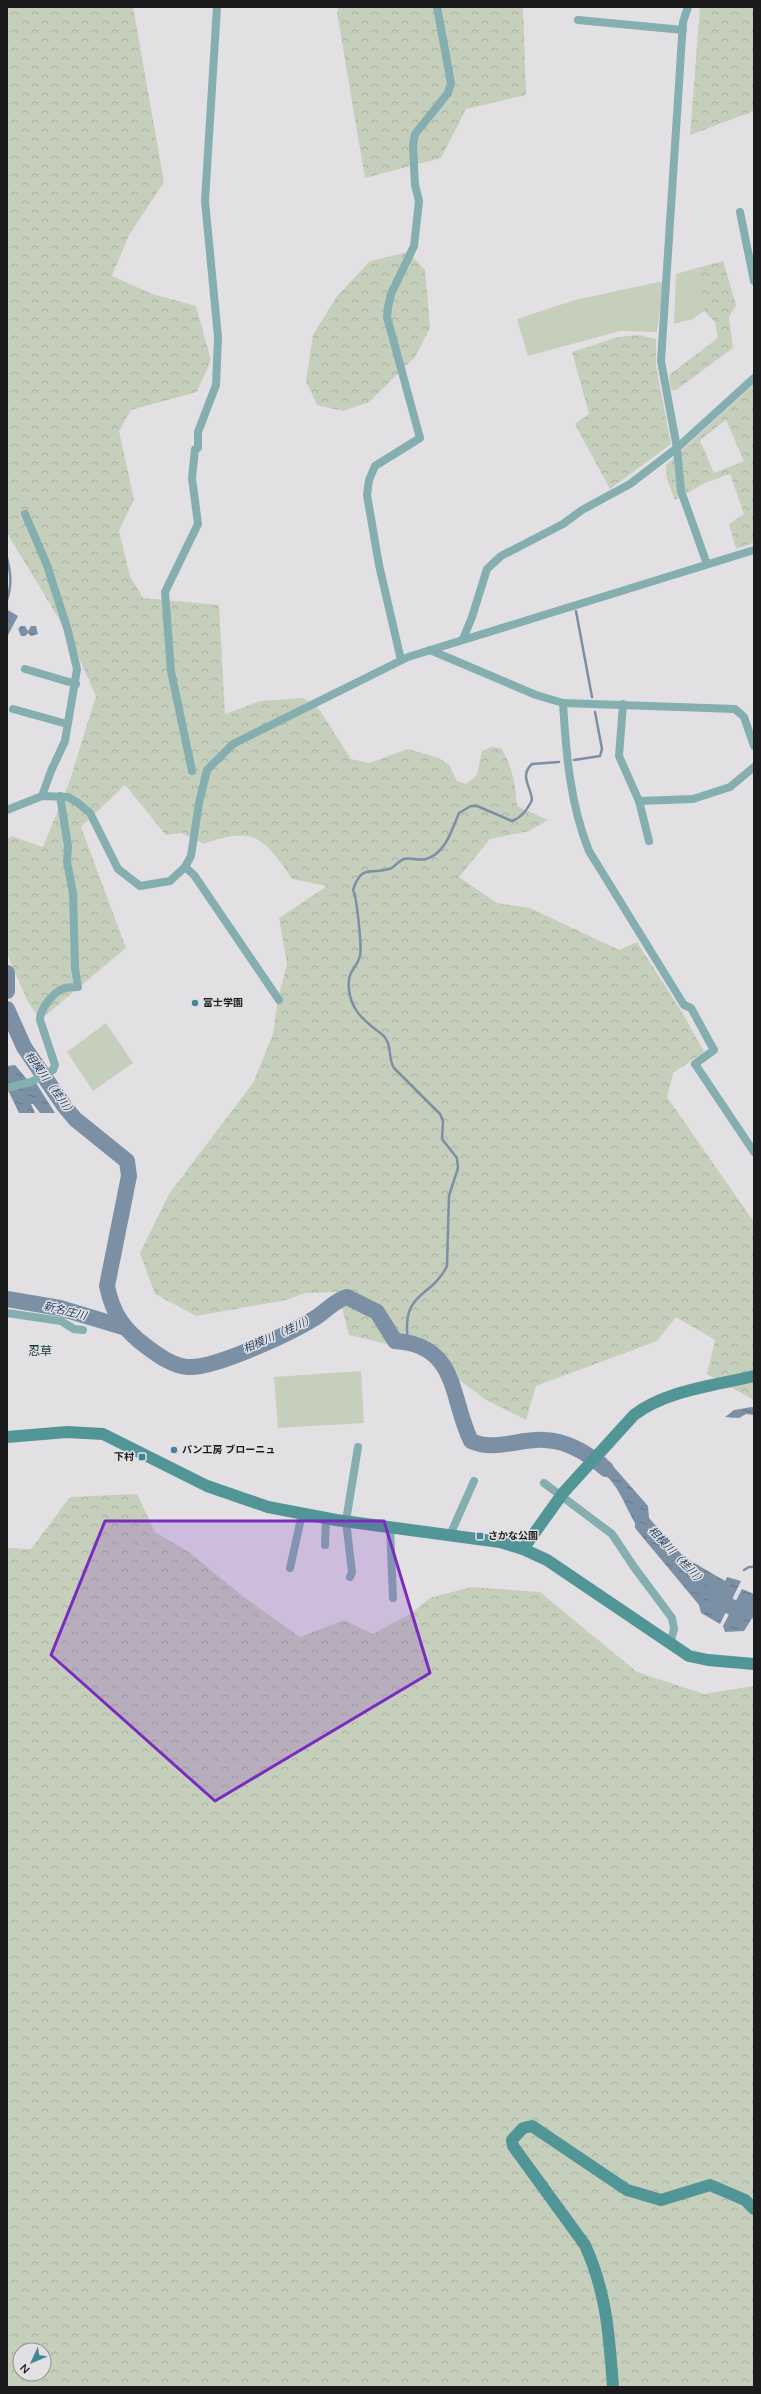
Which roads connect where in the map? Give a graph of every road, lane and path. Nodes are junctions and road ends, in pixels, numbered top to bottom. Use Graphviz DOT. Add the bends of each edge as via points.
graph roads {
  1 [pos="217,7"];
  2 [pos="437,7"];
  3 [pos="688,7"];
  4 [pos="578,20"];
  5 [pos="683,30"];
  6 [pos="740,212"];
  7 [pos="754,281"];
  8 [pos="754,378"];
  9 [pos="677,448"];
  10 [pos="25,514"];
  11 [pos="754,550"];
  12 [pos="707,564"];
  13 [pos="463,639"];
  14 [pos="430,650"];
  15 [pos="401,660"];
  16 [pos="25,669"];
  17 [pos="76,684"];
  18 [pos="563,703"];
  19 [pos="623,704"];
  20 [pos="13,709"];
  21 [pos="67,724"];
  22 [pos="754,746"];
  23 [pos="754,767"];
  24 [pos="192,771"];
  25 [pos="42,796"];
  26 [pos="60,796"];
  27 [pos="639,801"];
  28 [pos="7,810"];
  29 [pos="649,841"];
  30 [pos="185,867"];
  31 [pos="279,1000"];
  32 [pos="7,1088"];
  33 [pos="754,1152"];
  34 [pos="7,1313"];
  35 [pos="84,1330"];
  36 [pos="754,1376"];
  37 [pos="7,1437"];
  38 [pos="358,1447"];
  39 [pos="474,1481"];
  40 [pos="544,1483"];
  41 [pos="562,1495"];
  42 [pos="302,1514"];
  43 [pos="326,1518"];
  44 [pos="346,1522"];
  45 [pos="390,1527"];
  46 [pos="450,1535"];
  47 [pos="325,1545"];
  48 [pos="522,1549"];
  49 [pos="290,1568"];
  50 [pos="350,1578"];
  51 [pos="393,1598"];
  52 [pos="670,1644"];
  53 [pos="754,1664"];
  54 [pos="754,2209"];
  55 [pos="613,2387"];
  1 -- 24 [label="street" via="206,195 218,336 216,385 198,432 198,448 192,478 198,524 165,592 171,671"];
  2 -- 15 [label="street" via="452,83 448,93 415,134 415,185 419,201 414,246 391,294 387,317 420,438 375,466 369,480 367,495 379,565"];
  3 -- 5 [label="street"];
  4 -- 5 [label="street"];
  5 -- 9 [label="street" via="661,348 662,372"];
  6 -- 7 [label="street"];
  8 -- 9 [label="street"];
  9 -- 12 [label="street" via="681,491"];
  9 -- 13 [label="street" via="630,484 582,510 563,524 501,556 487,568"];
  10 -- 17 [label="street" via="47,565 70,638 77,669"];
  11 -- 12 [label="street"];
  12 -- 13 [label="street"];
  13 -- 14 [label="street"];
  14 -- 15 [label="street"];
  14 -- 18 [label="street" via="536,695"];
  15 -- 30 [label="street" via="233,744 207,770 191,856"];
  16 -- 17 [label="street"];
  17 -- 21 [label="street"];
  18 -- 19 [label="street"];
  18 -- 33 [label="street" via="567,765 582,834 589,851 684,1005 691,1008 714,1050 695,1064"];
  19 -- 22 [label="street" via="735,709 744,718"];
  19 -- 27 [label="street" via="619,756"];
  20 -- 21 [label="street"];
  21 -- 25 [label="street" via="65,741"];
  23 -- 27 [label="street" via="730,787 693,799"];
  25 -- 26 [label="street"];
  25 -- 28 [label="street"];
  26 -- 30 [label="street" via="78,803 90,813 118,869 140,886 170,881"];
  26 -- 32 [label="street" via="73,893 74,968 78,987 62,989 43,1007 40,1014 55,1065 53,1070 31,1082"];
  27 -- 29 [label="street"];
  30 -- 31 [label="street" via="194,875"];
  34 -- 35 [label="street" via="61,1321 74,1329"];
  36 -- 41 [label="street" via="653,1402 634,1415"];
  37 -- 42 [label="street" via="67,1432 102,1434 207,1486 268,1507"];
  38 -- 44 [label="street"];
  39 -- 46 [label="street"];
  40 -- 41 [label="street"];
  41 -- 48 [label="street"];
  41 -- 52 [label="street" via="612,1534 672,1618 674,1629"];
  42 -- 43 [label="street"];
  42 -- 49 [label="street"];
  43 -- 44 [label="street"];
  43 -- 47 [label="street"];
  44 -- 45 [label="street"];
  44 -- 50 [label="street" via="352,1572"];
  45 -- 46 [label="street"];
  45 -- 51 [label="street"];
  46 -- 48 [label="street" via="500,1542"];
  48 -- 52 [label="street" via="547,1560"];
  52 -- 53 [label="street" via="689,1656"];
  54 -- 55 [label="street" via="745,2200 710,2185 661,2200 627,2190 532,2126 524,2128 512,2140 512,2146 585,2245 593,2263 606,2307"];
}
